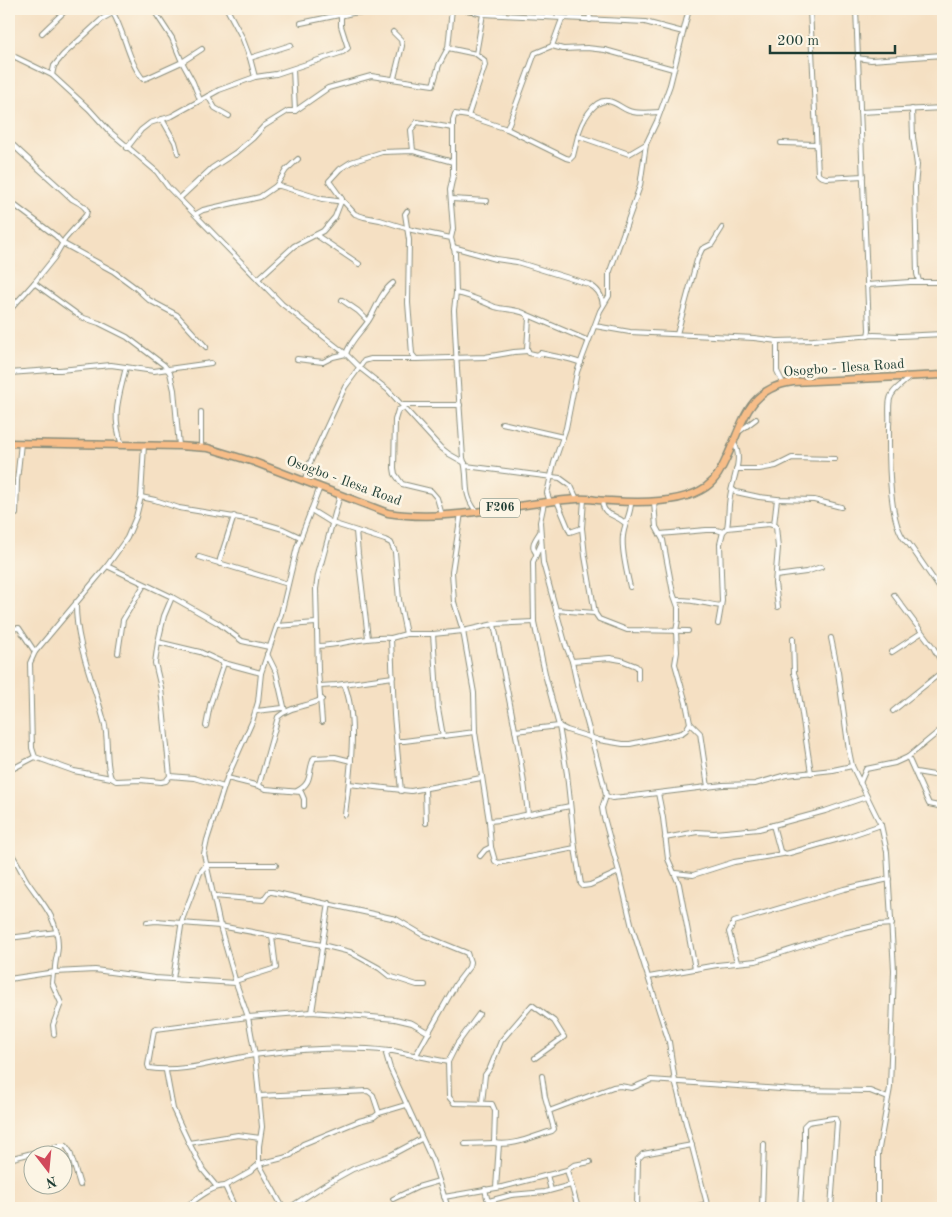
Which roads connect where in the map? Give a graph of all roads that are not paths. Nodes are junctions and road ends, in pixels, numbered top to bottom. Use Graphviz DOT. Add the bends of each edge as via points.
graph roads {
  1 [pos="67,9"];
  2 [pos="120,9"];
  3 [pos="153,9"];
  4 [pos="227,9"];
  5 [pos="338,9"];
  6 [pos="385,9"];
  7 [pos="452,9"];
  8 [pos="458,9"];
  9 [pos="589,9"];
  10 [pos="689,9"];
  11 [pos="810,9"];
  12 [pos="856,9"];
  13 [pos="471,10"];
  14 [pos="113,12"];
  15 [pos="483,14"];
  16 [pos="340,16"];
  17 [pos="562,19"];
  18 [pos="590,20"];
  19 [pos="302,23"];
  20 [pos="393,32"];
  21 [pos="683,32"];
  22 [pos="42,33"];
  23 [pos="291,45"];
  24 [pos="552,46"];
  25 [pos="448,48"];
  26 [pos="202,49"];
  27 [pos="9,54"];
  28 [pos="476,54"];
  29 [pos="943,55"];
  30 [pos="250,58"];
  31 [pos="857,58"];
  32 [pos="182,62"];
  33 [pos="293,69"];
  34 [pos="674,69"];
  35 [pos="52,75"];
  36 [pos="255,77"];
  37 [pos="394,78"];
  38 [pos="208,96"];
  39 [pos="200,100"];
  40 [pos="943,108"];
  41 [pos="912,109"];
  42 [pos="295,111"];
  43 [pos="660,112"];
  44 [pos="860,112"];
  45 [pos="229,116"];
  46 [pos="468,116"];
  47 [pos="162,119"];
  48 [pos="453,128"];
  49 [pos="507,129"];
  50 [pos="578,136"];
  51 [pos="781,143"];
  52 [pos="646,144"];
  53 [pos="816,144"];
  54 [pos="9,145"];
  55 [pos="127,148"];
  56 [pos="413,151"];
  57 [pos="178,153"];
  58 [pos="298,159"];
  59 [pos="453,162"];
  60 [pos="863,176"];
  61 [pos="276,186"];
  62 [pos="180,198"];
  63 [pos="450,199"];
  64 [pos="9,200"];
  65 [pos="487,201"];
  66 [pos="340,202"];
  67 [pos="407,211"];
  68 [pos="196,214"];
  69 [pos="407,228"];
  70 [pos="722,228"];
  71 [pos="316,234"];
  72 [pos="451,238"];
  73 [pos="62,243"];
  74 [pos="453,247"];
  75 [pos="360,264"];
  76 [pos="258,279"];
  77 [pos="919,282"];
  78 [pos="943,282"];
  79 [pos="34,283"];
  80 [pos="392,283"];
  81 [pos="867,285"];
  82 [pos="456,294"];
  83 [pos="342,300"];
  84 [pos="603,306"];
  85 [pos="9,311"];
  86 [pos="528,315"];
  87 [pos="368,321"];
  88 [pos="595,326"];
  89 [pos="870,330"];
  90 [pos="677,334"];
  91 [pos="943,334"];
  92 [pos="874,335"];
  93 [pos="868,336"];
  94 [pos="590,341"];
  95 [pos="777,341"];
  96 [pos="206,347"];
  97 [pos="528,351"];
  98 [pos="346,354"];
  99 [pos="456,358"];
  100 [pos="297,359"];
  101 [pos="416,359"];
  102 [pos="211,363"];
  103 [pos="581,363"];
  104 [pos="126,367"];
  105 [pos="163,367"];
  106 [pos="360,368"];
  107 [pos="168,369"];
  108 [pos="9,373"];
  109 [pos="943,375"];
  110 [pos="901,377"];
  111 [pos="910,377"];
  112 [pos="783,383"];
  113 [pos="902,384"];
  114 [pos="460,405"];
  115 [pos="404,407"];
  116 [pos="201,412"];
  117 [pos="756,419"];
  118 [pos="502,423"];
  119 [pos="739,431"];
  120 [pos="563,437"];
  121 [pos="9,443"];
  122 [pos="21,443"];
  123 [pos="734,443"];
  124 [pos="122,445"];
  125 [pos="144,445"];
  126 [pos="179,446"];
  127 [pos="201,448"];
  128 [pos="835,459"];
  129 [pos="465,464"];
  130 [pos="736,469"];
  131 [pos="551,476"];
  132 [pos="306,481"];
  133 [pos="320,487"];
  134 [pos="732,489"];
  135 [pos="340,495"];
  136 [pos="141,497"];
  137 [pos="581,499"];
  138 [pos="777,499"];
  139 [pos="602,500"];
  140 [pos="631,501"];
  141 [pos="550,502"];
  142 [pos="654,502"];
  143 [pos="841,507"];
  144 [pos="311,510"];
  145 [pos="476,511"];
  146 [pos="461,513"];
  147 [pos="9,514"];
  148 [pos="442,515"];
  149 [pos="234,516"];
  150 [pos="332,523"];
  151 [pos="625,523"];
  152 [pos="774,525"];
  153 [pos="582,528"];
  154 [pos="727,528"];
  155 [pos="356,531"];
  156 [pos="540,532"];
  157 [pos="722,532"];
  158 [pos="660,534"];
  159 [pos="300,537"];
  160 [pos="542,543"];
  161 [pos="536,554"];
  162 [pos="199,557"];
  163 [pos="220,564"];
  164 [pos="107,566"];
  165 [pos="821,567"];
  166 [pos="776,576"];
  167 [pos="288,584"];
  168 [pos="144,585"];
  169 [pos="630,587"];
  170 [pos="943,593"];
  171 [pos="894,595"];
  172 [pos="172,597"];
  173 [pos="676,600"];
  174 [pos="76,602"];
  175 [pos="721,606"];
  176 [pos="778,607"];
  177 [pos="556,610"];
  178 [pos="595,613"];
  179 [pos="534,622"];
  180 [pos="316,623"];
  181 [pos="494,624"];
  182 [pos="718,624"];
  183 [pos="277,626"];
  184 [pos="9,629"];
  185 [pos="463,631"];
  186 [pos="676,631"];
  187 [pos="688,631"];
  188 [pos="921,633"];
  189 [pos="406,634"];
  190 [pos="433,634"];
  191 [pos="368,638"];
  192 [pos="391,638"];
  193 [pos="793,638"];
  194 [pos="831,638"];
  195 [pos="158,642"];
  196 [pos="318,646"];
  197 [pos="269,647"];
  198 [pos="35,652"];
  199 [pos="892,652"];
  200 [pos="118,653"];
  201 [pos="266,654"];
  202 [pos="572,662"];
  203 [pos="224,663"];
  204 [pos="943,665"];
  205 [pos="943,671"];
  206 [pos="261,673"];
  207 [pos="393,677"];
  208 [pos="638,679"];
  209 [pos="344,684"];
  210 [pos="320,686"];
  211 [pos="322,699"];
  212 [pos="284,710"];
  213 [pos="256,711"];
  214 [pos="893,711"];
  215 [pos="322,722"];
  216 [pos="690,723"];
  217 [pos="206,726"];
  218 [pos="559,726"];
  219 [pos="943,728"];
  220 [pos="515,731"];
  221 [pos="475,732"];
  222 [pos="443,736"];
  223 [pos="590,736"];
  224 [pos="397,741"];
  225 [pos="35,757"];
  226 [pos="908,757"];
  227 [pos="351,761"];
  228 [pos="852,766"];
  229 [pos="9,772"];
  230 [pos="811,772"];
  231 [pos="916,772"];
  232 [pos="943,775"];
  233 [pos="170,776"];
  234 [pos="111,778"];
  235 [pos="227,778"];
  236 [pos="481,778"];
  237 [pos="349,784"];
  238 [pos="860,784"];
  239 [pos="260,786"];
  240 [pos="224,787"];
  241 [pos="708,787"];
  242 [pos="425,789"];
  243 [pos="297,790"];
  244 [pos="402,791"];
  245 [pos="660,793"];
  246 [pos="606,796"];
  247 [pos="866,797"];
  248 [pos="304,806"];
  249 [pos="570,806"];
  250 [pos="943,807"];
  251 [pos="528,814"];
  252 [pos="345,815"];
  253 [pos="488,821"];
  254 [pos="426,824"];
  255 [pos="773,825"];
  256 [pos="880,825"];
  257 [pos="665,838"];
  258 [pos="490,847"];
  259 [pos="575,848"];
  260 [pos="9,851"];
  261 [pos="783,854"];
  262 [pos="480,856"];
  263 [pos="206,865"];
  264 [pos="276,865"];
  265 [pos="619,872"];
  266 [pos="675,873"];
  267 [pos="889,879"];
  268 [pos="214,896"];
  269 [pos="329,903"];
  270 [pos="147,922"];
  271 [pos="182,923"];
  272 [pos="892,924"];
  273 [pos="220,926"];
  274 [pos="57,932"];
  275 [pos="272,936"];
  276 [pos="9,938"];
  277 [pos="322,944"];
  278 [pos="737,962"];
  279 [pos="695,968"];
  280 [pos="54,973"];
  281 [pos="649,977"];
  282 [pos="9,979"];
  283 [pos="173,979"];
  284 [pos="236,982"];
  285 [pos="425,985"];
  286 [pos="312,1012"];
  287 [pos="479,1014"];
  288 [pos="248,1017"];
  289 [pos="429,1033"];
  290 [pos="54,1034"];
  291 [pos="389,1051"];
  292 [pos="255,1055"];
  293 [pos="416,1055"];
  294 [pos="534,1058"];
  295 [pos="448,1062"];
  296 [pos="166,1071"];
  297 [pos="542,1076"];
  298 [pos="675,1081"];
  299 [pos="259,1096"];
  300 [pos="888,1098"];
  301 [pos="482,1102"];
  302 [pos="406,1104"];
  303 [pos="550,1111"];
  304 [pos="379,1113"];
  305 [pos="260,1138"];
  306 [pos="421,1139"];
  307 [pos="189,1143"];
  308 [pos="494,1143"];
  309 [pos="465,1144"];
  310 [pos="500,1144"];
  311 [pos="764,1144"];
  312 [pos="692,1145"];
  313 [pos="9,1159"];
  314 [pos="590,1162"];
  315 [pos="259,1164"];
  316 [pos="568,1170"];
  317 [pos="546,1175"];
  318 [pos="439,1182"];
  319 [pos="80,1185"];
  320 [pos="571,1185"];
  321 [pos="225,1186"];
  322 [pos="217,1187"];
  323 [pos="496,1188"];
  324 [pos="485,1189"];
  325 [pos="551,1190"];
  326 [pos="444,1197"];
  327 [pos="393,1199"];
  328 [pos="707,1206"];
  329 [pos="184,1208"];
  330 [pos="234,1208"];
  331 [pos="287,1208"];
  332 [pos="448,1208"];
  333 [pos="578,1208"];
  334 [pos="637,1208"];
  335 [pos="690,1208"];
  336 [pos="762,1208"];
  337 [pos="800,1208"];
  338 [pos="831,1208"];
  339 [pos="878,1208"];
  1 -- 22 [label="street"];
  2 -- 14 [label="street"];
  3 -- 32 [label="street" via="172,38"];
  4 -- 30 [label="street"];
  5 -- 16 [label="street"];
  6 -- 16 [label="street"];
  7 -- 25 [label="street"];
  8 -- 13 [label="street"];
  9 -- 18 [label="street"];
  10 -- 21 [label="street"];
  11 -- 53 [label="street"];
  12 -- 31 [label="street"];
  13 -- 15 [label="street"];
  14 -- 32 [label="street" via="143,79"];
  14 -- 35 [label="street" via="63,55 54,66"];
  15 -- 17 [label="street"];
  15 -- 28 [label="street"];
  16 -- 19 [label="street"];
  16 -- 33 [label="street" via="348,49"];
  17 -- 18 [label="street"];
  17 -- 24 [label="street"];
  18 -- 21 [label="street" via="645,22"];
  20 -- 37 [label="street" via="402,46"];
  21 -- 34 [label="street"];
  23 -- 30 [label="street"];
  24 -- 34 [label="street" via="605,50"];
  24 -- 49 [label="street" via="534,53"];
  25 -- 28 [label="street"];
  25 -- 37 [label="street" via="433,85"];
  26 -- 32 [label="street"];
  27 -- 35 [label="street"];
  28 -- 46 [label="street" via="485,65"];
  29 -- 31 [label="street"];
  30 -- 36 [label="street"];
  31 -- 44 [label="street"];
  32 -- 39 [label="street"];
  33 -- 36 [label="street"];
  33 -- 42 [label="street"];
  34 -- 43 [label="street"];
  35 -- 55 [label="street"];
  36 -- 38 [label="street"];
  37 -- 42 [label="street" via="371,76 328,88"];
  38 -- 39 [label="street"];
  38 -- 45 [label="street" via="214,108"];
  39 -- 47 [label="street"];
  40 -- 41 [label="street"];
  41 -- 44 [label="street"];
  41 -- 77 [label="street" via="917,166"];
  42 -- 62 [label="street" via="288,111 264,126"];
  43 -- 50 [label="street" via="635,113 610,101 598,102 584,119"];
  43 -- 52 [label="street"];
  44 -- 60 [label="street"];
  46 -- 48 [label="street" via="455,114"];
  46 -- 49 [label="street"];
  47 -- 55 [label="street" via="146,126"];
  47 -- 57 [label="street"];
  48 -- 56 [label="street" via="417,122 411,130"];
  48 -- 59 [label="street"];
  49 -- 50 [label="street" via="566,158 573,156"];
  50 -- 52 [label="street" via="629,154"];
  51 -- 53 [label="street"];
  52 -- 84 [label="street" via="640,186 609,274 610,293"];
  53 -- 60 [label="street" via="820,176"];
  54 -- 73 [label="street" via="85,207 86,215"];
  55 -- 62 [label="street" via="157,172"];
  56 -- 59 [label="street"];
  56 -- 66 [label="street" via="382,152 350,162 329,182 342,198"];
  58 -- 61 [label="street"];
  59 -- 63 [label="street"];
  60 -- 81 [label="street"];
  61 -- 66 [label="street"];
  61 -- 68 [label="street" via="260,197"];
  62 -- 68 [label="street"];
  63 -- 65 [label="street"];
  63 -- 72 [label="street"];
  64 -- 73 [label="street"];
  66 -- 69 [label="street" via="359,216"];
  66 -- 71 [label="street" via="332,221"];
  67 -- 69 [label="street"];
  68 -- 76 [label="street"];
  69 -- 72 [label="street"];
  69 -- 101 [label="street" via="411,350"];
  70 -- 90 [label="street" via="712,244 702,248"];
  71 -- 75 [label="street"];
  71 -- 76 [label="street" via="294,246"];
  72 -- 74 [label="street"];
  73 -- 79 [label="street"];
  73 -- 96 [label="street" via="107,267 149,300 177,314"];
  74 -- 82 [label="street"];
  74 -- 84 [label="street" via="588,284 596,288"];
  76 -- 98 [label="street" via="282,304"];
  77 -- 78 [label="street"];
  77 -- 81 [label="street"];
  79 -- 85 [label="street"];
  79 -- 105 [label="street" via="81,318 127,337"];
  80 -- 87 [label="street"];
  81 -- 89 [label="street"];
  82 -- 86 [label="street"];
  82 -- 99 [label="street"];
  83 -- 87 [label="street"];
  84 -- 88 [label="street"];
  86 -- 94 [label="street"];
  86 -- 97 [label="street"];
  87 -- 98 [label="street"];
  88 -- 90 [label="street" via="630,332"];
  88 -- 94 [label="street"];
  89 -- 92 [label="street"];
  89 -- 93 [label="street"];
  90 -- 95 [label="street"];
  91 -- 92 [label="street"];
  92 -- 93 [label="street"];
  93 -- 95 [label="street"];
  94 -- 103 [label="street"];
  95 -- 112 [label="street" via="777,371"];
  97 -- 99 [label="street"];
  97 -- 103 [label="street"];
  98 -- 100 [label="street" via="323,362"];
  98 -- 106 [label="street"];
  99 -- 101 [label="street"];
  99 -- 114 [label="street"];
  101 -- 106 [label="street" via="371,358"];
  102 -- 107 [label="street"];
  103 -- 120 [label="street"];
  104 -- 105 [label="street" via="147,371"];
  104 -- 108 [label="street"];
  104 -- 124 [label="street" via="116,411 116,429"];
  105 -- 107 [label="street"];
  106 -- 115 [label="street"];
  106 -- 132 [label="street" via="345,387 309,465"];
  107 -- 126 [label="street" via="175,397"];
  109 -- 111 [label="main road, Osogbo - Ilesa Road / F206"];
  110 -- 111 [label="main road, Osogbo - Ilesa Road / F206"];
  110 -- 112 [label="main road, Osogbo - Ilesa Road / F206"];
  110 -- 113 [label="street"];
  111 -- 113 [label="street"];
  112 -- 119 [label="main road, Osogbo - Ilesa Road / F206" via="758,397"];
  113 -- 170 [label="street" via="890,400 888,442 892,503 904,540"];
  114 -- 115 [label="street"];
  114 -- 129 [label="street"];
  115 -- 129 [label="street" via="440,446"];
  115 -- 148 [label="street" via="398,410 395,420 395,474 402,484 431,491"];
  116 -- 127 [label="street"];
  117 -- 119 [label="street"];
  118 -- 120 [label="street"];
  119 -- 123 [label="main road, Osogbo - Ilesa Road / F206"];
  120 -- 131 [label="street"];
  121 -- 122 [label="main road, Osogbo - Ilesa Road / F206"];
  122 -- 124 [label="main road, Osogbo - Ilesa Road / F206"];
  122 -- 147 [label="street" via="16,514"];
  123 -- 130 [label="street" via="738,452"];
  123 -- 142 [label="main road, Osogbo - Ilesa Road / F206" via="708,486 688,495"];
  124 -- 125 [label="main road, Osogbo - Ilesa Road / F206"];
  125 -- 126 [label="main road, Osogbo - Ilesa Road / F206"];
  125 -- 136 [label="street"];
  126 -- 127 [label="main road, Osogbo - Ilesa Road / F206"];
  127 -- 132 [label="main road, Osogbo - Ilesa Road / F206" via="228,453"];
  128 -- 130 [label="street" via="792,458 776,466"];
  129 -- 131 [label="street"];
  129 -- 145 [label="street" via="468,500"];
  130 -- 134 [label="street"];
  131 -- 137 [label="street" via="567,482"];
  131 -- 141 [label="street" via="547,493"];
  132 -- 133 [label="main road, Osogbo - Ilesa Road / F206"];
  133 -- 135 [label="main road, Osogbo - Ilesa Road / F206"];
  133 -- 144 [label="street"];
  134 -- 138 [label="street"];
  134 -- 154 [label="street"];
  135 -- 148 [label="main road, Osogbo - Ilesa Road / F206" via="388,514"];
  135 -- 150 [label="street"];
  136 -- 149 [label="street" via="179,508"];
  136 -- 164 [label="street" via="127,538"];
  137 -- 139 [label="main road, Osogbo - Ilesa Road / F206"];
  137 -- 141 [label="main road, Osogbo - Ilesa Road / F206"];
  137 -- 153 [label="street"];
  138 -- 143 [label="street" via="814,500"];
  138 -- 152 [label="street"];
  139 -- 140 [label="main road, Osogbo - Ilesa Road / F206"];
  139 -- 151 [label="street" via="605,512"];
  140 -- 142 [label="main road, Osogbo - Ilesa Road / F206"];
  140 -- 151 [label="street"];
  141 -- 145 [label="main road, Osogbo - Ilesa Road / F206"];
  141 -- 153 [label="street" via="570,532"];
  141 -- 156 [label="street" via="540,522"];
  142 -- 158 [label="street" via="656,527"];
  144 -- 150 [label="street"];
  144 -- 159 [label="street"];
  145 -- 146 [label="main road, Osogbo - Ilesa Road / F206"];
  146 -- 148 [label="main road, Osogbo - Ilesa Road / F206"];
  146 -- 185 [label="street" via="452,572 454,602"];
  149 -- 159 [label="street"];
  149 -- 163 [label="street"];
  150 -- 155 [label="street"];
  150 -- 180 [label="street" via="318,575"];
  151 -- 169 [label="street" via="622,540"];
  152 -- 154 [label="street"];
  152 -- 166 [label="street" via="777,531"];
  153 -- 178 [label="street"];
  154 -- 157 [label="street"];
  155 -- 189 [label="street" via="385,540 394,548"];
  155 -- 191 [label="street"];
  156 -- 160 [label="street"];
  156 -- 161 [label="street" via="533,543"];
  157 -- 158 [label="street" via="706,530"];
  157 -- 175 [label="street"];
  158 -- 173 [label="street"];
  159 -- 167 [label="street"];
  160 -- 161 [label="street"];
  160 -- 177 [label="street"];
  161 -- 179 [label="street" via="533,562"];
  162 -- 163 [label="street"];
  163 -- 167 [label="street"];
  164 -- 168 [label="street"];
  164 -- 174 [label="street"];
  165 -- 166 [label="street"];
  166 -- 176 [label="street"];
  167 -- 183 [label="street"];
  168 -- 172 [label="street"];
  168 -- 200 [label="street" via="123,620"];
  171 -- 188 [label="street"];
  172 -- 195 [label="street"];
  172 -- 197 [label="street" via="242,641"];
  173 -- 175 [label="street"];
  173 -- 186 [label="street" via="679,614"];
  174 -- 198 [label="street"];
  174 -- 234 [label="street" via="82,646 105,722"];
  175 -- 182 [label="street"];
  177 -- 178 [label="street"];
  177 -- 202 [label="street"];
  178 -- 186 [label="street" via="599,618 627,630"];
  179 -- 181 [label="street"];
  179 -- 218 [label="street"];
  180 -- 183 [label="street"];
  180 -- 196 [label="street"];
  181 -- 185 [label="street"];
  181 -- 220 [label="street"];
  183 -- 197 [label="street"];
  184 -- 198 [label="street" via="20,628"];
  185 -- 190 [label="street"];
  185 -- 221 [label="street" via="474,693"];
  186 -- 187 [label="street"];
  186 -- 216 [label="street" via="675,664"];
  188 -- 199 [label="street"];
  188 -- 204 [label="street"];
  189 -- 190 [label="street"];
  189 -- 192 [label="street"];
  190 -- 222 [label="street"];
  191 -- 192 [label="street"];
  191 -- 196 [label="street"];
  192 -- 207 [label="street"];
  193 -- 230 [label="street" via="794,674"];
  194 -- 228 [label="street"];
  195 -- 203 [label="street" via="200,652"];
  195 -- 233 [label="street" via="155,663 162,688"];
  196 -- 210 [label="street"];
  197 -- 201 [label="street"];
  198 -- 225 [label="street" via="30,663 32,748"];
  201 -- 206 [label="street"];
  201 -- 212 [label="street" via="276,672"];
  202 -- 208 [label="street" via="622,660 638,667"];
  202 -- 223 [label="street"];
  203 -- 206 [label="street"];
  203 -- 217 [label="street"];
  205 -- 214 [label="street"];
  206 -- 213 [label="street"];
  207 -- 209 [label="street"];
  207 -- 224 [label="street"];
  209 -- 210 [label="street"];
  209 -- 227 [label="street" via="348,697"];
  210 -- 211 [label="street"];
  211 -- 212 [label="street"];
  211 -- 215 [label="street"];
  212 -- 213 [label="street"];
  212 -- 239 [label="street" via="276,723"];
  213 -- 235 [label="street"];
  216 -- 223 [label="street" via="682,732 630,744 612,743"];
  216 -- 241 [label="street" via="700,733"];
  218 -- 220 [label="street"];
  218 -- 223 [label="street"];
  218 -- 249 [label="street"];
  219 -- 226 [label="street"];
  220 -- 251 [label="street"];
  221 -- 222 [label="street"];
  221 -- 236 [label="street"];
  222 -- 224 [label="street"];
  223 -- 246 [label="street"];
  224 -- 244 [label="street"];
  225 -- 229 [label="street"];
  225 -- 234 [label="street" via="74,771"];
  226 -- 231 [label="street"];
  226 -- 238 [label="street" via="866,769"];
  227 -- 237 [label="street"];
  227 -- 243 [label="street" via="335,757 314,758 308,782"];
  228 -- 230 [label="street"];
  228 -- 238 [label="street"];
  230 -- 241 [label="street" via="755,784"];
  231 -- 232 [label="street"];
  231 -- 250 [label="street" via="929,804"];
  233 -- 234 [label="street" via="161,782 116,781"];
  233 -- 240 [label="street" via="194,778"];
  235 -- 239 [label="street"];
  235 -- 240 [label="street"];
  236 -- 242 [label="street"];
  236 -- 253 [label="street"];
  237 -- 244 [label="street"];
  237 -- 252 [label="street"];
  238 -- 247 [label="street"];
  239 -- 243 [label="street"];
  240 -- 263 [label="street" via="207,840"];
  241 -- 245 [label="street"];
  242 -- 244 [label="street"];
  242 -- 254 [label="street"];
  243 -- 248 [label="street" via="303,795"];
  245 -- 246 [label="street"];
  245 -- 257 [label="street"];
  246 -- 265 [label="street" via="602,808"];
  247 -- 255 [label="street"];
  247 -- 256 [label="street"];
  249 -- 251 [label="street"];
  249 -- 259 [label="street"];
  251 -- 253 [label="street"];
  253 -- 258 [label="street"];
  255 -- 257 [label="street"];
  255 -- 261 [label="street" via="776,842"];
  256 -- 261 [label="street"];
  256 -- 267 [label="street"];
  257 -- 266 [label="street" via="668,859"];
  258 -- 259 [label="street" via="498,863"];
  258 -- 262 [label="street"];
  259 -- 265 [label="street" via="583,886"];
  260 -- 274 [label="street" via="52,916"];
  261 -- 266 [label="street" via="734,862 693,875"];
  263 -- 264 [label="street"];
  263 -- 268 [label="street"];
  263 -- 271 [label="street"];
  265 -- 281 [label="street" via="632,927"];
  266 -- 279 [label="street"];
  267 -- 272 [label="street"];
  267 -- 278 [label="street" via="734,922 729,932"];
  268 -- 269 [label="street" via="263,900 272,892"];
  268 -- 273 [label="street"];
  269 -- 277 [label="street"];
  269 -- 289 [label="street" via="396,919 423,935 466,953 469,967"];
  270 -- 271 [label="street"];
  271 -- 273 [label="street"];
  271 -- 283 [label="street"];
  272 -- 278 [label="street" via="843,933 756,960"];
  272 -- 300 [label="street" via="894,970"];
  273 -- 275 [label="street"];
  273 -- 284 [label="street"];
  274 -- 276 [label="street"];
  274 -- 280 [label="street"];
  275 -- 277 [label="street"];
  275 -- 284 [label="street" via="276,968"];
  277 -- 285 [label="street" via="350,952 389,976"];
  277 -- 286 [label="street"];
  278 -- 279 [label="street"];
  279 -- 281 [label="street"];
  280 -- 282 [label="street"];
  280 -- 283 [label="street" via="94,970"];
  280 -- 290 [label="street" via="52,983 61,1003 53,1025"];
  281 -- 298 [label="street" via="669,1042"];
  283 -- 284 [label="street"];
  284 -- 288 [label="street"];
  286 -- 288 [label="street"];
  286 -- 289 [label="street" via="395,1019 412,1023"];
  287 -- 295 [label="street"];
  288 -- 292 [label="street"];
  288 -- 296 [label="street" via="156,1028 148,1067"];
  289 -- 293 [label="street"];
  291 -- 292 [label="street" via="341,1048"];
  291 -- 293 [label="street"];
  291 -- 302 [label="street" via="386,1057"];
  292 -- 296 [label="street"];
  292 -- 299 [label="street"];
  293 -- 295 [label="street"];
  294 -- 301 [label="street" via="564,1038 554,1021 532,1005 501,1041 485,1075"];
  295 -- 301 [label="street" via="451,1101"];
  296 -- 307 [label="street" via="172,1108"];
  297 -- 303 [label="street"];
  298 -- 300 [label="street" via="870,1092"];
  298 -- 303 [label="street" via="651,1080 632,1088 613,1087"];
  298 -- 312 [label="street"];
  299 -- 304 [label="street" via="368,1091 373,1095"];
  299 -- 305 [label="street"];
  300 -- 339 [label="street" via="878,1154"];
  301 -- 308 [label="street" via="495,1108"];
  302 -- 304 [label="street"];
  302 -- 306 [label="street"];
  303 -- 310 [label="street" via="555,1126 552,1131 515,1143"];
  304 -- 315 [label="street" via="303,1144 291,1155"];
  305 -- 307 [label="street" via="238,1135"];
  305 -- 315 [label="street"];
  306 -- 318 [label="street"];
  306 -- 331 [label="street" via="391,1155 353,1169"];
  307 -- 322 [label="street" via="203,1170"];
  308 -- 309 [label="street"];
  308 -- 310 [label="street"];
  310 -- 323 [label="street"];
  311 -- 336 [label="street"];
  312 -- 328 [label="street"];
  312 -- 334 [label="street" via="639,1156"];
  313 -- 319 [label="street" via="66,1146"];
  314 -- 316 [label="street" via="574,1165"];
  315 -- 321 [label="street"];
  315 -- 331 [label="street" via="282,1206"];
  316 -- 317 [label="street"];
  316 -- 320 [label="street"];
  317 -- 323 [label="street"];
  317 -- 325 [label="street"];
  318 -- 326 [label="street"];
  318 -- 327 [label="street"];
  320 -- 325 [label="street"];
  320 -- 333 [label="street"];
  321 -- 322 [label="street"];
  321 -- 330 [label="street"];
  322 -- 329 [label="street"];
  323 -- 324 [label="street"];
  324 -- 325 [label="street" via="489,1201"];
  324 -- 326 [label="street"];
  326 -- 332 [label="street"];
  328 -- 335 [label="street"];
  337 -- 338 [label="street" via="804,1126 808,1122 833,1118 837,1122"];
}
